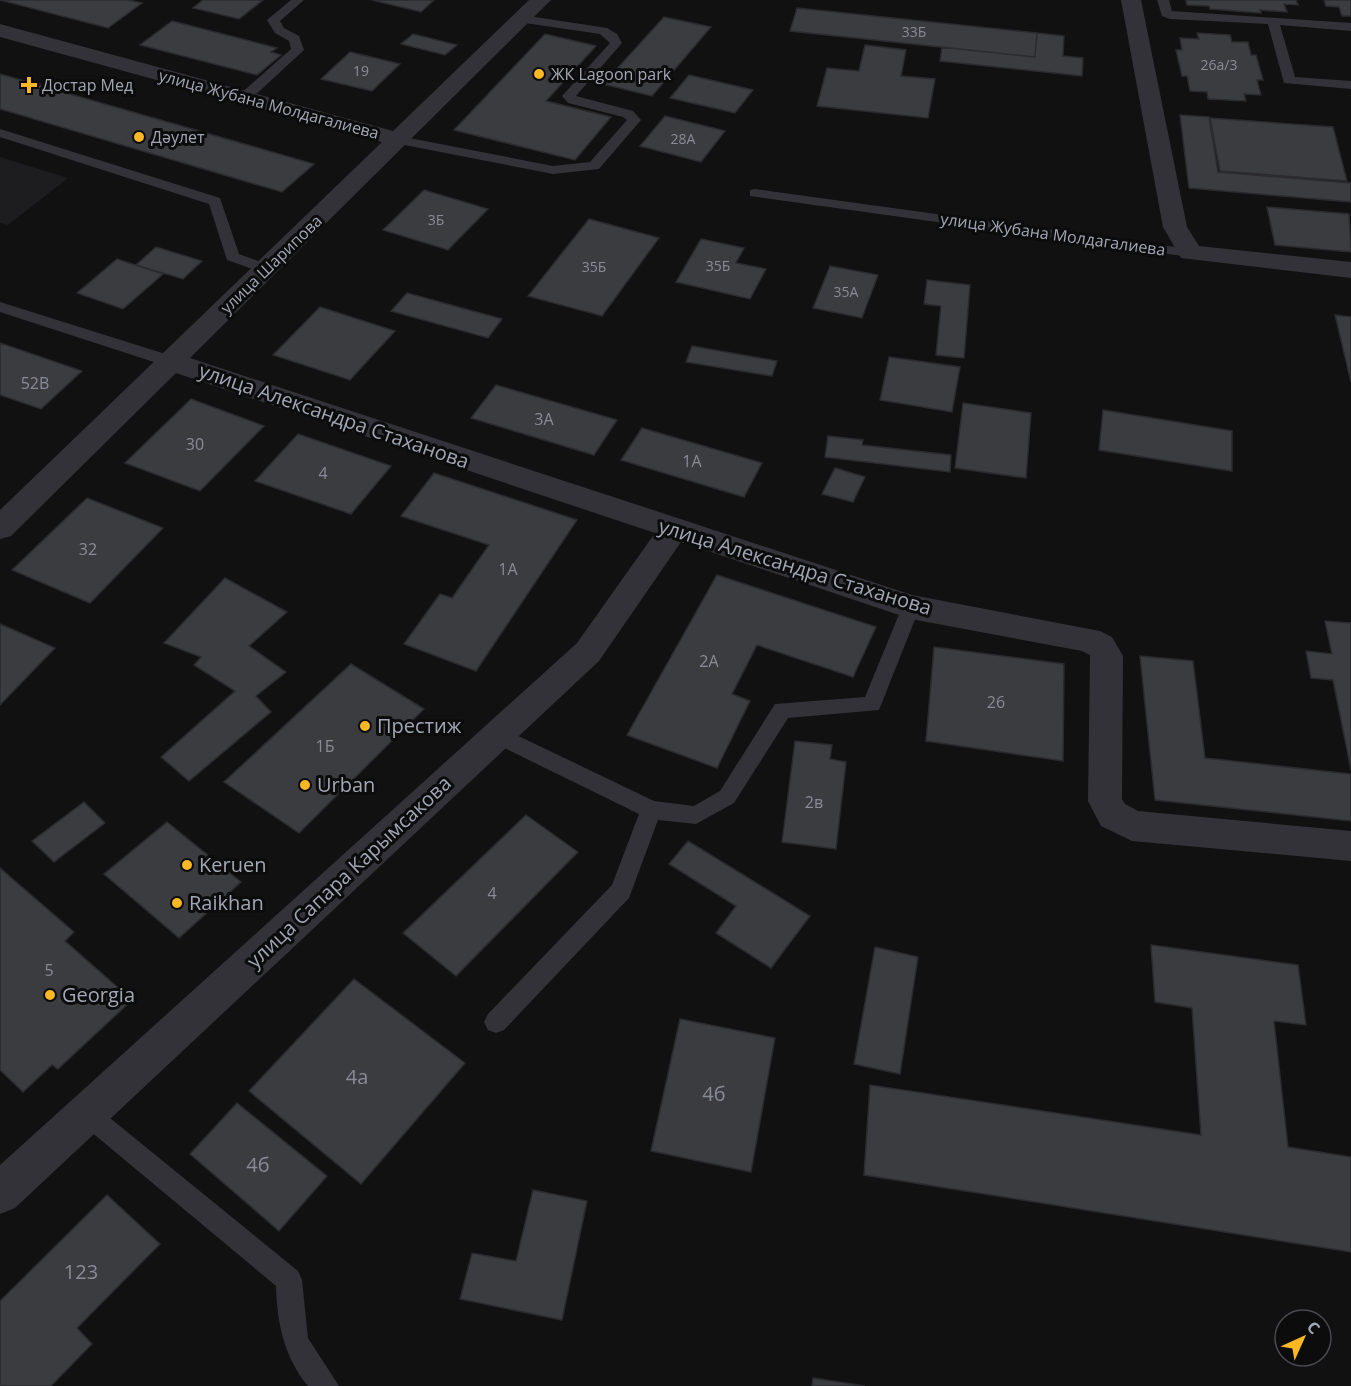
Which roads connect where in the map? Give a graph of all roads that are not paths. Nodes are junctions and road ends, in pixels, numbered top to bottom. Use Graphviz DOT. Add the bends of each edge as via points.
graph roads {
  1 [pos="298,0"];
  2 [pos="541,0"];
  3 [pos="1131,0"];
  4 [pos="1163,0"];
  5 [pos="522,19"];
  6 [pos="1273,21"];
  7 [pos="1351,27"];
  8 [pos="0,30"];
  9 [pos="1351,85"];
  10 [pos="245,97"];
  11 [pos="0,133"];
  12 [pos="399,140"];
  13 [pos="755,193"];
  14 [pos="1190,253"];
  15 [pos="267,269"];
  16 [pos="1351,270"];
  17 [pos="0,307"];
  18 [pos="169,361"];
  19 [pos="0,528"];
  20 [pos="674,530"];
  21 [pos="911,607"];
  22 [pos="497,735"];
  23 [pos="651,810"];
  24 [pos="1351,846"];
  25 [pos="496,1022"];
  26 [pos="86,1113"];
  27 [pos="0,1193"];
  28 [pos="326,1386"];
  1 -- 10 [label="lane" via="273,20 279,30 295,39 298,50"];
  2 -- 5 [label="street, улица Шарипова"];
  3 -- 14 [label="street" via="1175,227"];
  4 -- 6 [label="lane" via="1170,15"];
  5 -- 12 [label="street, улица Шарипова"];
  5 -- 12 [label="lane" via="603,31 616,43 569,96 628,114 634,120 594,166 553,170"];
  6 -- 7 [label="lane"];
  6 -- 9 [label="lane" via="1289,80"];
  8 -- 10 [label="street, улица Жубана Молдагалиева"];
  10 -- 12 [label="street, улица Жубана Молдагалиева"];
  11 -- 15 [label="lane" via="215,201 232,257"];
  12 -- 15 [label="street, улица Шарипова"];
  13 -- 14 [label="lane, улица Жубана Молдагалиева"];
  14 -- 16 [label="street, улица Жубана Молдагалиева"];
  15 -- 18 [label="street, улица Шарипова"];
  17 -- 18 [label="lane"];
  18 -- 19 [label="street, улица Шарипова"];
  18 -- 20 [label="street, улица Александра Стаханова"];
  20 -- 21 [label="street, улица Александра Стаханова"];
  20 -- 22 [label="street, улица Сапара Карымсакова" via="588,652"];
  21 -- 23 [label="lane" via="872,704 782,710 727,797 696,815"];
  21 -- 24 [label="street, улица Александра Стаханова" via="1089,640 1101,646 1107,656 1105,801 1113,815 1132,826"];
  22 -- 23 [label="lane"];
  22 -- 26 [label="street, улица Сапара Карымсакова"];
  23 -- 25 [label="lane" via="621,891"];
  26 -- 27 [label="street, улица Сапара Карымсакова"];
  26 -- 28 [label="lane" via="289,1280 290,1322 306,1365"];
}
